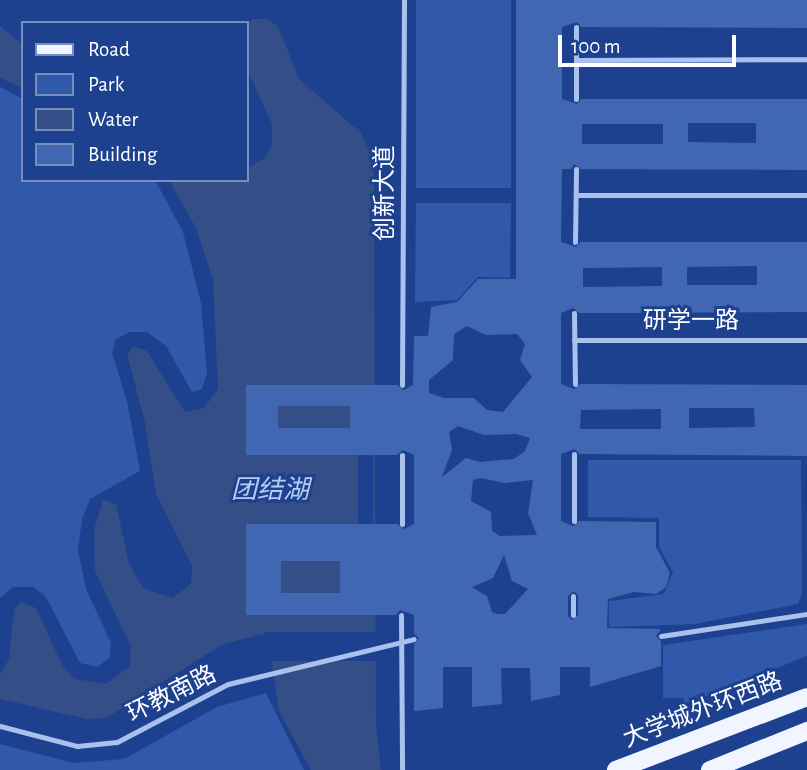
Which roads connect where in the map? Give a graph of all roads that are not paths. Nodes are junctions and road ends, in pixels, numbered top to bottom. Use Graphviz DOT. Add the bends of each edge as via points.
graph roads {
  1 [pos="404,0"];
  2 [pos="576,27"];
  3 [pos="807,59"];
  4 [pos="576,60"];
  5 [pos="576,99"];
  6 [pos="576,169"];
  7 [pos="576,195"];
  8 [pos="807,195"];
  9 [pos="575,242"];
  10 [pos="574,313"];
  11 [pos="574,340"];
  12 [pos="807,340"];
  13 [pos="575,384"];
  14 [pos="402,385"];
  15 [pos="574,454"];
  16 [pos="402,455"];
  17 [pos="574,521"];
  18 [pos="402,524"];
  19 [pos="573,596"];
  20 [pos="807,614"];
  21 [pos="401,615"];
  22 [pos="573,615"];
  23 [pos="661,636"];
  24 [pos="414,639"];
  25 [pos="401,641"];
  26 [pos="807,697"];
  27 [pos="0,726"];
  28 [pos="807,731"];
  29 [pos="402,770"];
  30 [pos="616,770"];
  31 [pos="710,770"];
  1 -- 14 [label="lane, 创新大道"];
  2 -- 4 [label="lane"];
  3 -- 4 [label="lane"];
  4 -- 5 [label="lane"];
  6 -- 7 [label="lane"];
  7 -- 8 [label="lane"];
  7 -- 9 [label="lane"];
  10 -- 11 [label="lane"];
  11 -- 12 [label="lane, 研学一路"];
  11 -- 13 [label="lane"];
  15 -- 17 [label="lane"];
  16 -- 18 [label="lane"];
  19 -- 22 [label="lane"];
  20 -- 23 [label="lane"];
  21 -- 25 [label="lane"];
  24 -- 25 [label="lane, 环教南路"];
  25 -- 27 [label="lane, 环教南路" via="206,693 117,742 77,746"];
  25 -- 29 [label="lane"];
  26 -- 30 [label="main road, 大学城外环西路"];
  28 -- 31 [label="main road"];
}
